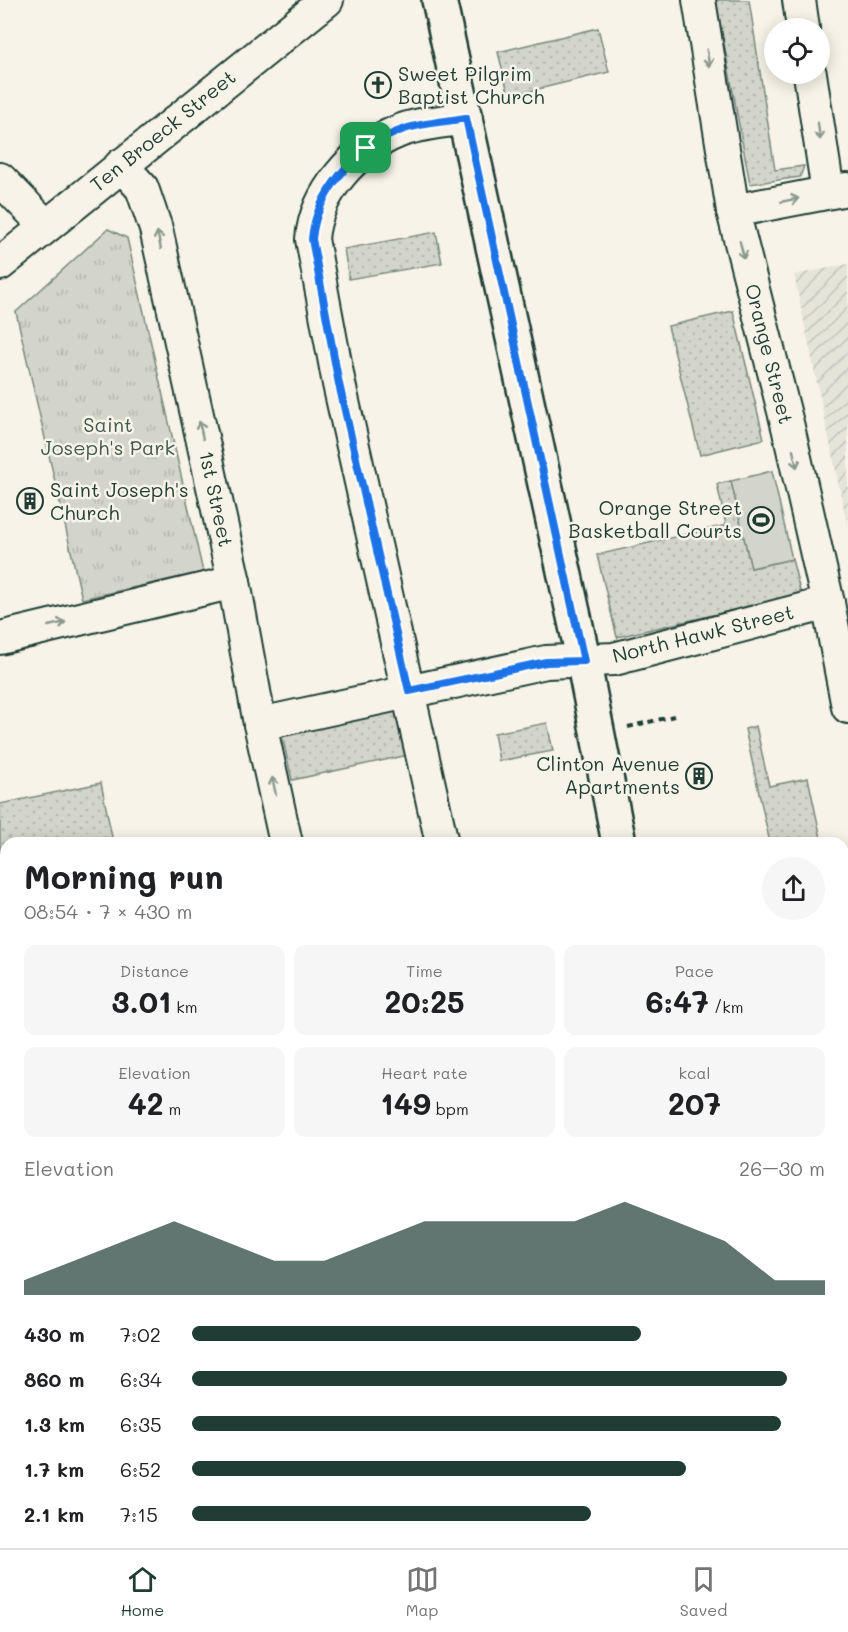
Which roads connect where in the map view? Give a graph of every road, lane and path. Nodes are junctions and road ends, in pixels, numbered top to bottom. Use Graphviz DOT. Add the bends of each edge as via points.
graph roads {
  1 [pos="327,0"];
  2 [pos="439,0"];
  3 [pos="699,0"];
  4 [pos="799,0"];
  5 [pos="802,18"];
  6 [pos="812,84"];
  7 [pos="466,118"];
  8 [pos="121,165"];
  9 [pos="0,179"];
  10 [pos="838,190"];
  11 [pos="733,211"];
  12 [pos="45,225"];
  13 [pos="0,264"];
  14 [pos="234,582"];
  15 [pos="828,603"];
  16 [pos="0,638"];
  17 [pos="584,661"];
  18 [pos="409,691"];
  19 [pos="848,706"];
  20 [pos="674,716"];
  21 [pos="260,724"];
  22 [pos="628,727"];
  23 [pos="285,837"];
  24 [pos="441,837"];
  25 [pos="618,837"];
  1 -- 8 [label="street, Ten Broeck Street"];
  2 -- 7 [label="main road"];
  3 -- 11 [label="street, Orange Street, one-way"];
  4 -- 5 [label="street"];
  6 -- 10 [label="street, one-way"];
  7 -- 17 [label="main road"];
  7 -- 18 [label="street" via="399,131 366,148 339,177 314,219 312,239 339,384"];
  8 -- 12 [label="street, Ten Broeck Street"];
  14 -- 8 [label="street, 1st Street, one-way" via="156,229 142,188"];
  9 -- 12 [label="street"];
  11 -- 10 [label="street, one-way"];
  11 -- 15 [label="street, Orange Street, one-way"];
  12 -- 13 [label="street, Ten Broeck Street"];
  16 -- 14 [label="street, one-way"];
  14 -- 21 [label="street, 1st Street"];
  15 -- 17 [label="street, North Hawk Street" via="614,659"];
  15 -- 19 [label="street, Orange Street"];
  17 -- 18 [label="street, North Hawk Street" via="546,662"];
  17 -- 25 [label="main road"];
  18 -- 21 [label="street, North Hawk Street"];
  18 -- 24 [label="street"];
  20 -- 22 [label="path"];
  23 -- 21 [label="street, 1st Street, one-way"];
}
